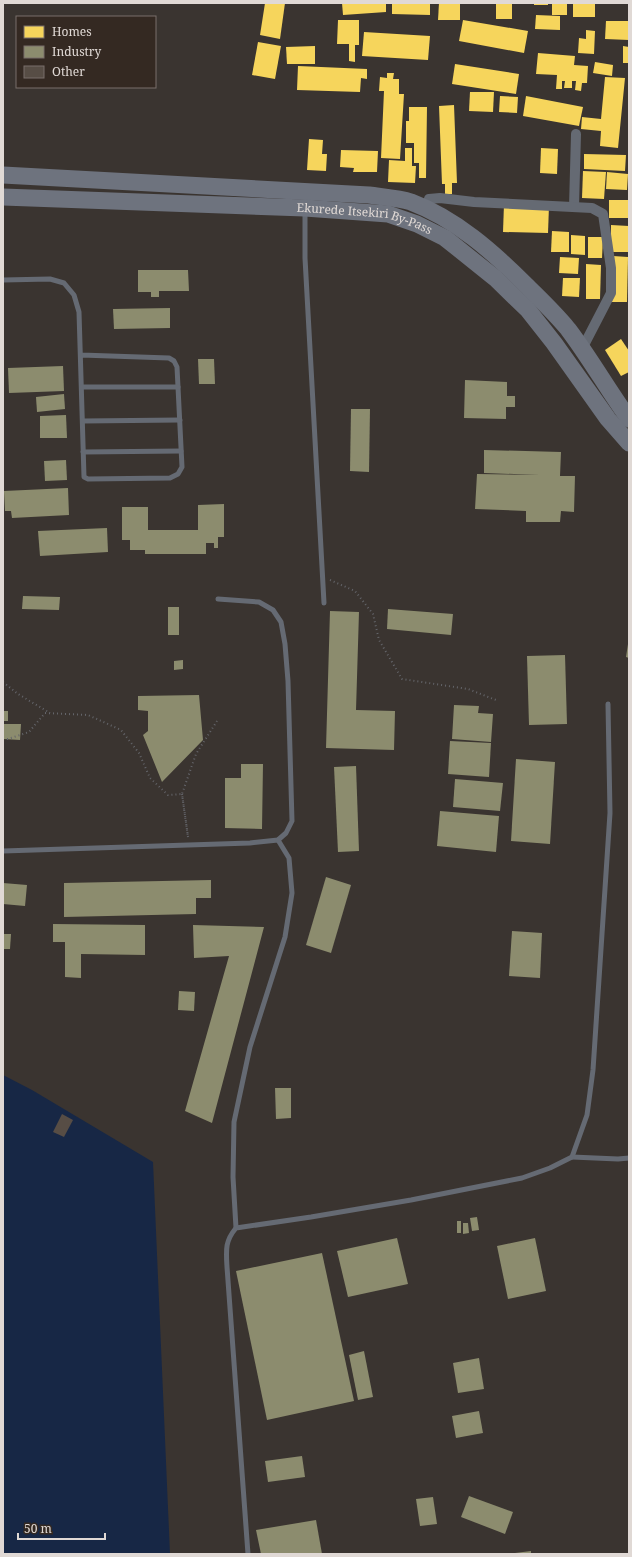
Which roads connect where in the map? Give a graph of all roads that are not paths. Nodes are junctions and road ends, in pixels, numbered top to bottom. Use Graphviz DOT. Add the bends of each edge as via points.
graph roads {
  1 [pos="576,134"];
  2 [pos="3,176"];
  3 [pos="3,197"];
  4 [pos="574,207"];
  5 [pos="305,208"];
  6 [pos="426,209"];
  7 [pos="3,280"];
  8 [pos="582,348"];
  9 [pos="81,355"];
  10 [pos="82,387"];
  11 [pos="178,388"];
  12 [pos="629,419"];
  13 [pos="180,420"];
  14 [pos="82,421"];
  15 [pos="629,443"];
  16 [pos="181,451"];
  17 [pos="83,452"];
  18 [pos="218,599"];
  19 [pos="324,603"];
  20 [pos="608,704"];
  21 [pos="278,840"];
  22 [pos="3,851"];
  23 [pos="572,1157"];
  24 [pos="629,1158"];
  25 [pos="236,1228"];
  26 [pos="248,1554"];
  1 -- 4 [label="street"];
  2 -- 6 [label="main road, Ekurede Itsekiri By-Pass" via="370,195 410,202"];
  3 -- 5 [label="main road, Ekurede Itsekiri By-Pass"];
  4 -- 6 [label="street" via="440,198 429,199"];
  4 -- 8 [label="street" via="592,208 603,214 611,268 610,293"];
  5 -- 15 [label="main road, Ekurede Itsekiri By-Pass" via="388,214 417,224 445,238 495,278 528,310 554,342 608,419"];
  5 -- 19 [label="lane" via="305,258"];
  6 -- 8 [label="main road, Ekurede Itsekiri By-Pass" via="457,226 489,250 545,303"];
  7 -- 9 [label="lane" via="50,279 64,283 74,295 79,312"];
  8 -- 12 [label="main road, Ekurede Itsekiri By-Pass"];
  9 -- 10 [label="lane"];
  9 -- 11 [label="lane" via="172,359 177,367"];
  10 -- 11 [label="lane"];
  10 -- 14 [label="lane"];
  11 -- 13 [label="lane"];
  13 -- 14 [label="lane"];
  13 -- 16 [label="lane"];
  14 -- 17 [label="lane"];
  16 -- 17 [label="lane"];
  16 -- 17 [label="lane" via="181,470 175,477 88,479 84,477"];
  18 -- 21 [label="lane" via="259,602 273,610 281,622 288,681 292,821 286,833"];
  20 -- 23 [label="lane" via="610,814 593,1070 587,1115"];
  21 -- 22 [label="lane"];
  21 -- 25 [label="lane" via="289,858 292,892 285,937 250,1047 234,1122 233,1177"];
  23 -- 24 [label="lane"];
  23 -- 25 [label="lane" via="522,1178 319,1216"];
  25 -- 26 [label="lane" via="229,1236 226,1249"];
}
